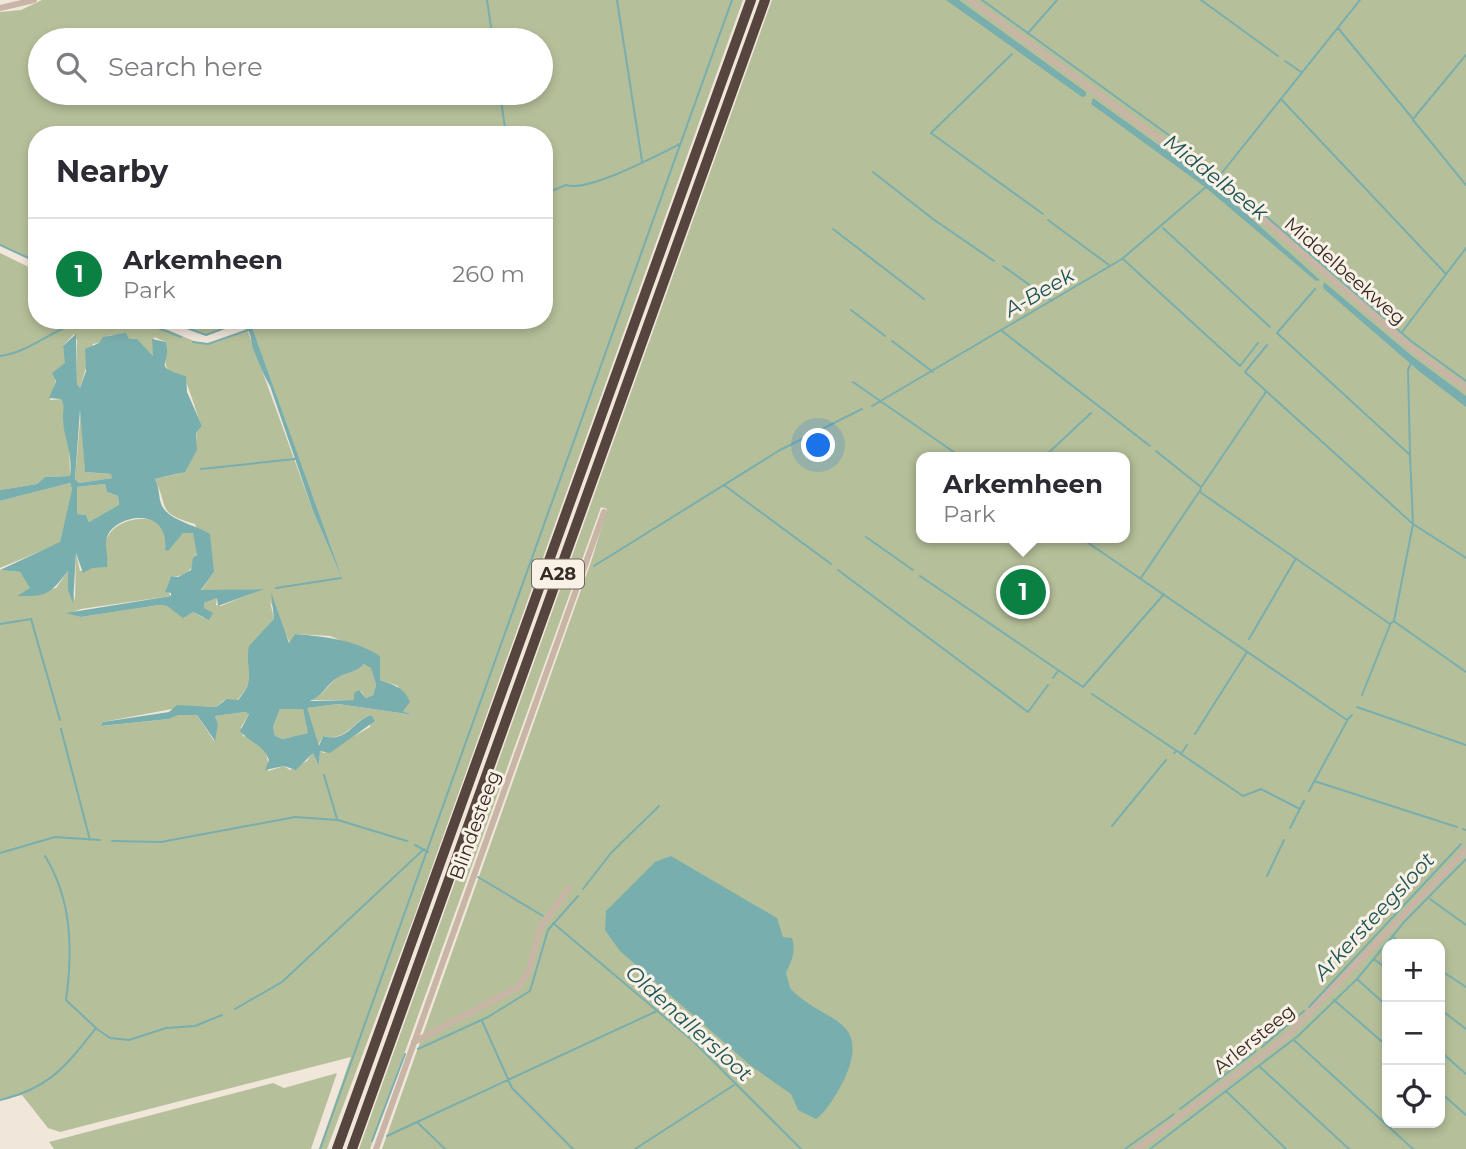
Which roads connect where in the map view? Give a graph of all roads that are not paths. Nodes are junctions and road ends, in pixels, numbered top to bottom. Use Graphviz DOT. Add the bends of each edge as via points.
graph roads {
  1 [pos="34,0"];
  2 [pos="751,0"];
  3 [pos="765,0"];
  4 [pos="970,0"];
  5 [pos="0,8"];
  6 [pos="1466,388"];
  7 [pos="604,512"];
  8 [pos="1466,849"];
  9 [pos="569,888"];
  10 [pos="414,1042"];
  11 [pos="337,1149"];
  12 [pos="352,1149"];
  13 [pos="376,1149"];
  14 [pos="1137,1149"];
  1 -- 5 [label="street"];
  2 -- 11 [label="highway, A28"];
  3 -- 12 [label="highway, A28"];
  4 -- 6 [label="street, Middelbeekweg" via="1227,188 1415,351"];
  7 -- 10 [label="street, Blindesteeg"];
  8 -- 14 [label="street, Arlersteeg" via="1301,1024"];
  9 -- 10 [label="street" via="540,928 524,982"];
  10 -- 13 [label="street, Blindesteeg"];
}
